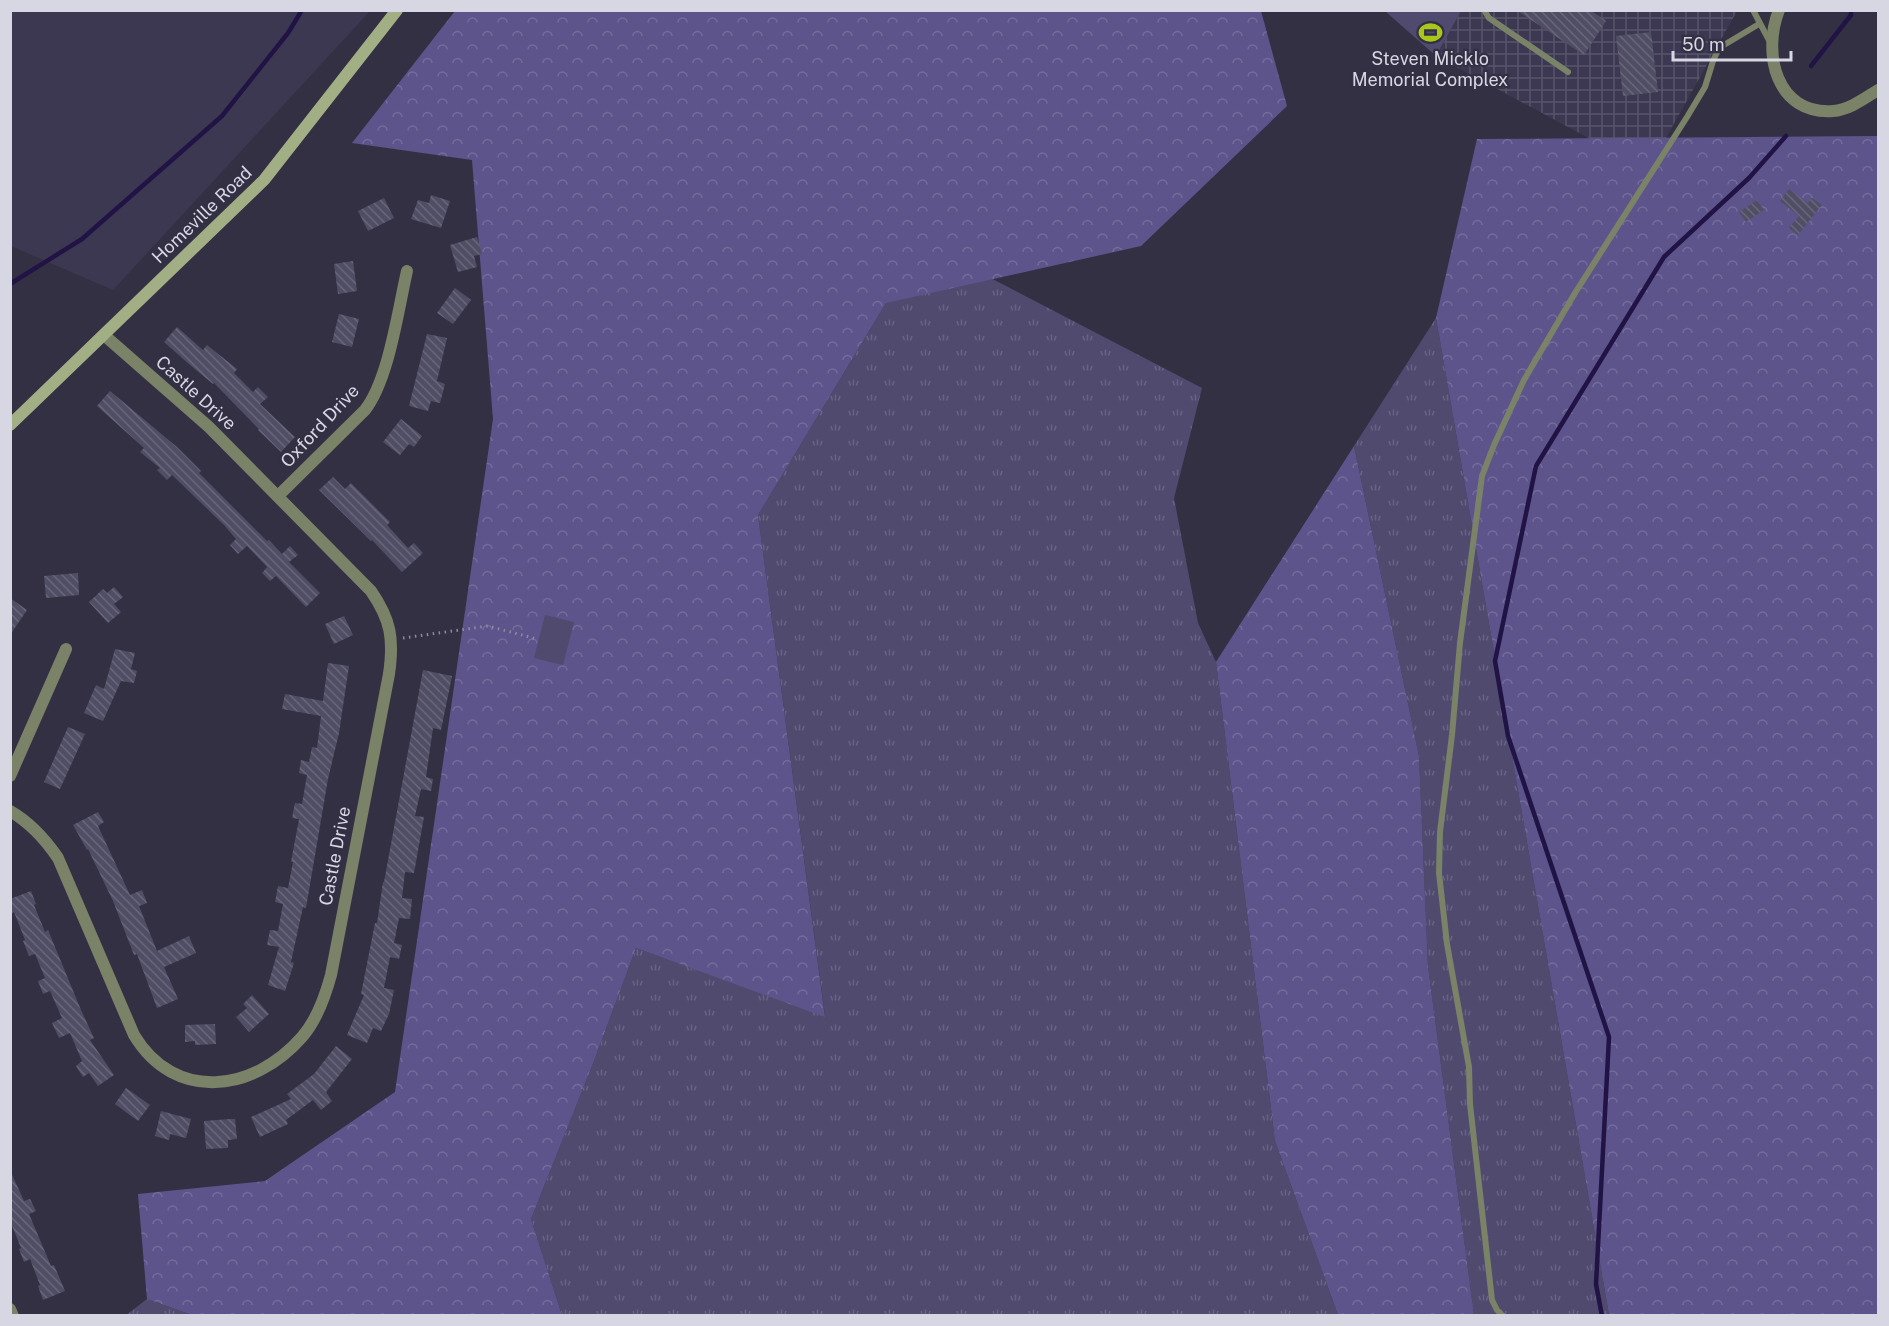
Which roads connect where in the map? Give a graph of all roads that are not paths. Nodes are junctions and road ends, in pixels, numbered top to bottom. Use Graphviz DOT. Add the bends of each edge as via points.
graph roads {
  1 [pos="397,10"];
  2 [pos="1484,10"];
  3 [pos="1753,10"];
  4 [pos="1779,10"];
  5 [pos="1759,24"];
  6 [pos="1771,45"];
  7 [pos="1568,72"];
  8 [pos="1878,90"];
  9 [pos="407,271"];
  10 [pos="104,335"];
  11 [pos="10,425"];
  12 [pos="278,496"];
  13 [pos="66,649"];
  14 [pos="10,776"];
  15 [pos="10,811"];
  16 [pos="10,1309"];
  17 [pos="13,1316"];
  18 [pos="1503,1316"];
  1 -- 10 [label="street, Homeville Road" via="264,180"];
  2 -- 7 [label="lane"];
  3 -- 5 [label="lane"];
  4 -- 6 [label="street"];
  5 -- 6 [label="lane"];
  5 -- 18 [label="lane" via="1719,48 1705,87 1524,380 1482,476 1460,643 1439,873 1468,1067 1491,1290"];
  6 -- 8 [label="street" via="1776,75 1798,105 1832,112 1849,108"];
  9 -- 12 [label="street, Oxford Drive" via="374,398"];
  10 -- 11 [label="street, Homeville Road"];
  10 -- 12 [label="street, Castle Drive" via="202,421"];
  12 -- 15 [label="street, Castle Drive" via="371,591 382,607 392,639 389,674 327,991 302,1037 274,1061 230,1081 196,1082 164,1068 141,1047 58,858 41,835"];
  13 -- 14 [label="street"];
  16 -- 17 [label="street"];
}
